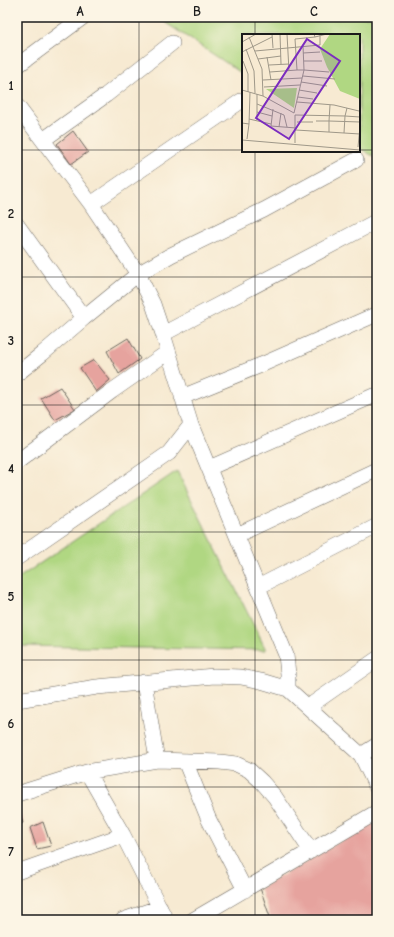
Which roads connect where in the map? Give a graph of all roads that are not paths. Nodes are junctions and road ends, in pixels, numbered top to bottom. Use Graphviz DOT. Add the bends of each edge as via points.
graph roads {
  1 [pos="83,17"];
  2 [pos="172,43"];
  3 [pos="17,66"];
  4 [pos="242,100"];
  5 [pos="17,106"];
  6 [pos="43,140"];
  7 [pos="356,160"];
  8 [pos="91,204"];
  9 [pos="377,221"];
  10 [pos="17,225"];
  11 [pos="138,274"];
  12 [pos="377,314"];
  13 [pos="84,318"];
  14 [pos="163,334"];
  15 [pos="168,352"];
  16 [pos="20,366"];
  17 [pos="373,396"];
  18 [pos="182,397"];
  19 [pos="191,425"];
  20 [pos="17,462"];
  21 [pos="209,468"];
  22 [pos="376,470"];
  23 [pos="377,526"];
  24 [pos="237,535"];
  25 [pos="17,558"];
  26 [pos="258,587"];
  27 [pos="377,659"];
  28 [pos="144,682"];
  29 [pos="288,689"];
  30 [pos="17,700"];
  31 [pos="308,707"];
  32 [pos="377,745"];
  33 [pos="361,755"];
  34 [pos="157,760"];
  35 [pos="185,761"];
  36 [pos="87,772"];
  37 [pos="377,788"];
  38 [pos="17,794"];
  39 [pos="377,812"];
  40 [pos="123,835"];
  41 [pos="311,851"];
  42 [pos="17,872"];
  43 [pos="244,890"];
  44 [pos="163,913"];
  45 [pos="123,920"];
  46 [pos="193,920"];
  1 -- 3 [label="street"];
  2 -- 6 [label="street"];
  4 -- 8 [label="street"];
  5 -- 6 [label="street"];
  6 -- 8 [label="street"];
  7 -- 11 [label="street"];
  8 -- 11 [label="street"];
  9 -- 14 [label="street"];
  10 -- 13 [label="street"];
  11 -- 13 [label="street"];
  11 -- 14 [label="street" via="153,304"];
  12 -- 18 [label="street" via="261,366"];
  13 -- 16 [label="street" via="42,354"];
  14 -- 15 [label="street"];
  15 -- 18 [label="street"];
  15 -- 20 [label="street"];
  17 -- 21 [label="street"];
  18 -- 19 [label="street"];
  19 -- 21 [label="street"];
  19 -- 25 [label="street" via="169,453"];
  21 -- 24 [label="street"];
  22 -- 24 [label="street"];
  23 -- 26 [label="street"];
  24 -- 26 [label="street"];
  26 -- 29 [label="street" via="286,655"];
  27 -- 31 [label="street"];
  28 -- 29 [label="street" via="214,676 241,677 261,680"];
  28 -- 30 [label="street"];
  28 -- 34 [label="street"];
  29 -- 31 [label="street"];
  31 -- 33 [label="street"];
  32 -- 33 [label="street"];
  33 -- 37 [label="street"];
  34 -- 35 [label="street"];
  34 -- 36 [label="street"];
  35 -- 41 [label="street" via="236,764 249,770 275,797"];
  35 -- 43 [label="street" via="209,820"];
  36 -- 38 [label="street"];
  36 -- 40 [label="street"];
  39 -- 41 [label="street"];
  40 -- 42 [label="street"];
  40 -- 44 [label="street"];
  41 -- 43 [label="street"];
  43 -- 46 [label="street"];
  44 -- 45 [label="street"];
}
